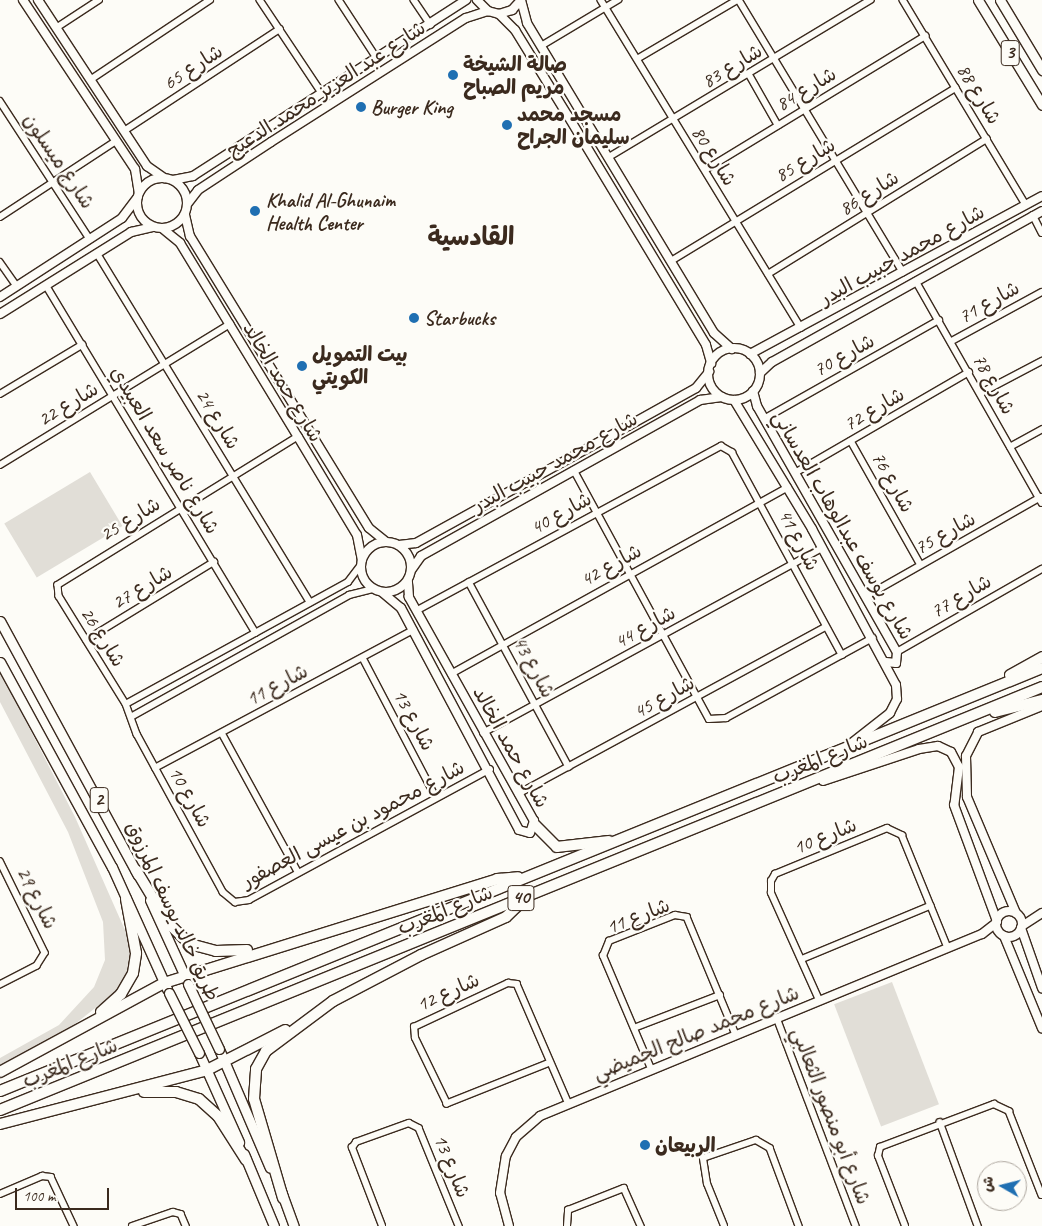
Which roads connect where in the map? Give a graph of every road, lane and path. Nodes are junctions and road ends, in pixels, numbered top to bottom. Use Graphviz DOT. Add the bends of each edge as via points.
graph roads {
  1 [pos="23,0"];
  2 [pos="38,0"];
  3 [pos="100,0"];
  4 [pos="210,0"];
  5 [pos="260,0"];
  6 [pos="339,0"];
  7 [pos="414,0"];
  8 [pos="466,0"];
  9 [pos="476,0"];
  10 [pos="522,0"];
  11 [pos="602,0"];
  12 [pos="618,0"];
  13 [pos="738,0"];
  14 [pos="870,0"];
  15 [pos="903,0"];
  16 [pos="978,0"];
  17 [pos="1000,0"];
  18 [pos="606,7"];
  19 [pos="28,8"];
  20 [pos="488,12"];
  21 [pos="499,14"];
  22 [pos="48,15"];
  23 [pos="37,20"];
  24 [pos="431,24"];
  25 [pos="56,28"];
  26 [pos="280,29"];
  27 [pos="925,36"];
  28 [pos="541,46"];
  29 [pos="377,58"];
  30 [pos="637,59"];
  31 [pos="774,59"];
  32 [pos="1042,70"];
  33 [pos="749,74"];
  34 [pos="90,80"];
  35 [pos="956,88"];
  36 [pos="569,92"];
  37 [pos="322,93"];
  38 [pos="557,99"];
  39 [pos="0,101"];
  40 [pos="1042,105"];
  41 [pos="579,108"];
  42 [pos="804,110"];
  43 [pos="568,116"];
  44 [pos="673,120"];
  45 [pos="778,126"];
  46 [pos="124,131"];
  47 [pos="987,139"];
  48 [pos="116,141"];
  49 [pos="609,157"];
  50 [pos="835,161"];
  51 [pos="705,170"];
  52 [pos="195,174"];
  53 [pos="164,178"];
  54 [pos="54,180"];
  55 [pos="174,180"];
  56 [pos="203,187"];
  57 [pos="138,195"];
  58 [pos="1042,196"];
  59 [pos="188,203"];
  60 [pos="1026,205"];
  61 [pos="1042,210"];
  62 [pos="868,213"];
  63 [pos="185,215"];
  64 [pos="1033,215"];
  65 [pos="0,217"];
  66 [pos="736,221"];
  67 [pos="152,226"];
  68 [pos="985,227"];
  69 [pos="163,229"];
  70 [pos="1042,233"];
  71 [pos="969,237"];
  72 [pos="990,238"];
  73 [pos="90,239"];
  74 [pos="974,248"];
  75 [pos="97,252"];
  76 [pos="671,261"];
  77 [pos="0,262"];
  78 [pos="903,272"];
  79 [pos="768,274"];
  80 [pos="916,280"];
  81 [pos="46,285"];
  82 [pos="16,286"];
  83 [pos="1042,292"];
  84 [pos="0,297"];
  85 [pos="858,297"];
  86 [pos="844,305"];
  87 [pos="866,308"];
  88 [pos="0,314"];
  89 [pos="848,318"];
  90 [pos="939,320"];
  91 [pos="230,324"];
  92 [pos="801,328"];
  93 [pos="718,339"];
  94 [pos="952,341"];
  95 [pos="82,345"];
  96 [pos="706,345"];
  97 [pos="732,349"];
  98 [pos="750,354"];
  99 [pos="1042,361"];
  100 [pos="711,363"];
  101 [pos="165,364"];
  102 [pos="270,366"];
  103 [pos="258,372"];
  104 [pos="709,372"];
  105 [pos="969,372"];
  106 [pos="760,373"];
  107 [pos="277,378"];
  108 [pos="267,385"];
  109 [pos="696,388"];
  110 [pos="753,391"];
  111 [pos="981,393"];
  112 [pos="0,394"];
  113 [pos="113,396"];
  114 [pos="722,397"];
  115 [pos="700,400"];
  116 [pos="734,400"];
  117 [pos="641,418"];
  118 [pos="764,419"];
  119 [pos="628,426"];
  120 [pos="1042,429"];
  121 [pos="647,430"];
  122 [pos="298,437"];
  123 [pos="633,438"];
  124 [pos="851,441"];
  125 [pos="721,446"];
  126 [pos="1010,446"];
  127 [pos="0,465"];
  128 [pos="574,470"];
  129 [pos="795,473"];
  130 [pos="233,476"];
  131 [pos="788,487"];
  132 [pos="502,495"];
  133 [pos="1041,499"];
  134 [pos="761,503"];
  135 [pos="486,504"];
  136 [pos="182,507"];
  137 [pos="814,507"];
  138 [pos="506,508"];
  139 [pos="802,511"];
  140 [pos="596,512"];
  141 [pos="490,517"];
  142 [pos="822,521"];
  143 [pos="368,528"];
  144 [pos="812,529"];
  145 [pos="357,535"];
  146 [pos="424,539"];
  147 [pos="386,542"];
  148 [pos="399,545"];
  149 [pos="823,548"];
  150 [pos="430,551"];
  151 [pos="214,562"];
  152 [pos="362,562"];
  153 [pos="793,564"];
  154 [pos="921,566"];
  155 [pos="412,569"];
  156 [pos="1042,569"];
  157 [pos="630,573"];
  158 [pos="408,581"];
  159 [pos="470,582"];
  160 [pos="345,584"];
  161 [pos="58,585"];
  162 [pos="373,589"];
  163 [pos="383,593"];
  164 [pos="349,595"];
  165 [pos="865,597"];
  166 [pos="310,602"];
  167 [pos="416,611"];
  168 [pos="0,621"];
  169 [pos="826,627"];
  170 [pos="413,630"];
  171 [pos="256,632"];
  172 [pos="665,635"];
  173 [pos="873,638"];
  174 [pos="86,640"];
  175 [pos="504,644"];
  176 [pos="226,649"];
  177 [pos="897,652"];
  178 [pos="842,655"];
  179 [pos="214,656"];
  180 [pos="1042,657"];
  181 [pos="363,658"];
  182 [pos="230,661"];
  183 [pos="0,662"];
  184 [pos="886,662"];
  185 [pos="219,667"];
  186 [pos="1042,668"];
  187 [pos="451,674"];
  188 [pos="1042,686"];
  189 [pos="979,692"];
  190 [pos="464,696"];
  191 [pos="697,698"];
  192 [pos="1042,700"];
  193 [pos="453,702"];
  194 [pos="126,704"];
  195 [pos="537,706"];
  196 [pos="1042,706"];
  197 [pos="472,712"];
  198 [pos="131,717"];
  199 [pos="462,718"];
  200 [pos="957,722"];
  201 [pos="483,733"];
  202 [pos="222,734"];
  203 [pos="849,744"];
  204 [pos="569,767"];
  205 [pos="156,768"];
  206 [pos="490,769"];
  207 [pos="518,794"];
  208 [pos="778,795"];
  209 [pos="436,797"];
  210 [pos="969,802"];
  211 [pos="956,810"];
  212 [pos="535,825"];
  213 [pos="612,842"];
  214 [pos="0,861"];
  215 [pos="136,870"];
  216 [pos="298,872"];
  217 [pos="524,877"];
  218 [pos="529,895"];
  219 [pos="126,899"];
  220 [pos="232,901"];
  221 [pos="930,906"];
  222 [pos="1041,913"];
  223 [pos="1017,914"];
  224 [pos="996,922"];
  225 [pos="1021,927"];
  226 [pos="982,934"];
  227 [pos="1002,935"];
  228 [pos="277,945"];
  229 [pos="948,948"];
  230 [pos="802,959"];
  231 [pos="187,979"];
  232 [pos="164,983"];
  233 [pos="0,985"];
  234 [pos="1042,988"];
  235 [pos="720,995"];
  236 [pos="819,1000"];
  237 [pos="312,1015"];
  238 [pos="777,1018"];
  239 [pos="634,1028"];
  240 [pos="1042,1028"];
  241 [pos="79,1029"];
  242 [pos="736,1035"];
  243 [pos="225,1063"];
  244 [pos="550,1063"];
  245 [pos="651,1069"];
  246 [pos="207,1070"];
  247 [pos="0,1072"];
  248 [pos="0,1091"];
  249 [pos="118,1094"];
  250 [pos="568,1102"];
  251 [pos="0,1110"];
  252 [pos="940,1122"];
  253 [pos="0,1124"];
  254 [pos="246,1160"];
  255 [pos="0,1194"];
  256 [pos="1042,1195"];
  257 [pos="283,1198"];
  258 [pos="74,1226"];
  259 [pos="132,1226"];
  260 [pos="186,1226"];
  261 [pos="274,1226"];
  262 [pos="294,1226"];
  263 [pos="382,1226"];
  264 [pos="459,1226"];
  265 [pos="509,1226"];
  266 [pos="567,1226"];
  267 [pos="641,1226"];
  268 [pos="724,1226"];
  269 [pos="799,1226"];
  270 [pos="856,1226"];
  271 [pos="904,1226"];
  272 [pos="978,1226"];
  1 -- 19 [label="street"];
  2 -- 19 [label="street" via="37,6"];
  2 -- 22 [label="street"];
  3 -- 25 [label="street"];
  4 -- 34 [label="street"];
  5 -- 26 [label="street"];
  6 -- 29 [label="street"];
  7 -- 24 [label="street"];
  8 -- 24 [label="street, شارع عبد العزيز محمد الدعيج"];
  9 -- 20 [label="street"];
  10 -- 21 [label="street" via="512,10"];
  10 -- 28 [label="street" via="525,19"];
  11 -- 18 [label="street, شارع 80"];
  12 -- 18 [label="street"];
  13 -- 30 [label="street"];
  13 -- 31 [label="street"];
  14 -- 31 [label="street, شارع 83"];
  15 -- 27 [label="street, شارع 88"];
  16 -- 40 [label="main road, 3"];
  17 -- 32 [label="main road, 3"];
  18 -- 28 [label="street"];
  18 -- 30 [label="street, شارع 80"];
  19 -- 23 [label="street"];
  20 -- 21 [label="street"];
  20 -- 56 [label="street, شارع عبد العزيز محمد الدعيج" via="466,18"];
  21 -- 38 [label="street" via="516,30"];
  22 -- 23 [label="street"];
  22 -- 25 [label="street"];
  23 -- 48 [label="street"];
  24 -- 29 [label="street, شارع عبد العزيز محمد الدعيج"];
  25 -- 34 [label="street"];
  26 -- 37 [label="street"];
  26 -- 46 [label="street, شارع 65"];
  27 -- 35 [label="street, شارع 88"];
  27 -- 42 [label="street, شارع 84"];
  28 -- 36 [label="street"];
  29 -- 37 [label="street, شارع عبد العزيز محمد الدعيج"];
  30 -- 44 [label="street, شارع 80"];
  31 -- 33 [label="street, شارع 83"];
  31 -- 42 [label="street"];
  33 -- 44 [label="street, شارع 83"];
  33 -- 45 [label="street"];
  34 -- 46 [label="street"];
  35 -- 47 [label="street, شارع 88"];
  35 -- 50 [label="street, شارع 85"];
  36 -- 38 [label="street" via="566,100"];
  36 -- 41 [label="street"];
  37 -- 52 [label="street, شارع عبد العزيز محمد الدعيج"];
  38 -- 43 [label="street"];
  39 -- 54 [label="street, شارع ميسلون"];
  41 -- 43 [label="street"];
  41 -- 49 [label="street"];
  42 -- 45 [label="street, شارع 84"];
  42 -- 50 [label="street"];
  43 -- 96 [label="street"];
  44 -- 49 [label="street, شارع 83"];
  44 -- 51 [label="street, شارع 80"];
  45 -- 51 [label="street, شارع 84"];
  46 -- 53 [label="street" via="147,166"];
  47 -- 60 [label="street, شارع 88"];
  47 -- 62 [label="street, شارع 86"];
  48 -- 54 [label="street"];
  48 -- 57 [label="street" via="136,173"];
  49 -- 76 [label="street"];
  50 -- 62 [label="street"];
  50 -- 66 [label="street, شارع 85"];
  51 -- 66 [label="street, شارع 80"];
  52 -- 55 [label="street, شارع عبد العزيز محمد الدعيج"];
  52 -- 56 [label="street"];
  53 -- 55 [label="street"];
  53 -- 57 [label="street" via="151,180"];
  54 -- 65 [label="street"];
  54 -- 73 [label="street, شارع ميسلون"];
  55 -- 59 [label="street" via="184,190"];
  56 -- 59 [label="street, شارع عبد العزيز محمد الدعيج"];
  57 -- 67 [label="street" via="140,214"];
  57 -- 73 [label="street" via="126,215"];
  58 -- 60 [label="street, شارع محمد حبيب البدر"];
  59 -- 63 [label="street"];
  60 -- 68 [label="street, شارع محمد حبيب البدر"];
  61 -- 64 [label="street, شارع محمد حبيب البدر"];
  62 -- 78 [label="street"];
  62 -- 79 [label="street, شارع 86"];
  63 -- 69 [label="street" via="174,226"];
  63 -- 102 [label="street, شارع حمد الخالد" via="188,233"];
  64 -- 70 [label="street"];
  64 -- 72 [label="street, شارع محمد حبيب البدر"];
  66 -- 76 [label="street, شارع 85"];
  66 -- 79 [label="street, شارع 80"];
  67 -- 69 [label="street"];
  67 -- 75 [label="street" via="134,230"];
  68 -- 71 [label="street, شارع محمد حبيب البدر"];
  68 -- 72 [label="street"];
  69 -- 91 [label="street, شارع حمد الخالد" via="180,243"];
  71 -- 74 [label="street"];
  71 -- 78 [label="street, شارع محمد حبيب البدر"];
  72 -- 74 [label="street, شارع محمد حبيب البدر"];
  73 -- 82 [label="street"];
  74 -- 80 [label="street, شارع محمد حبيب البدر"];
  75 -- 81 [label="street"];
  75 -- 101 [label="street, شارع 24"];
  76 -- 93 [label="street"];
  77 -- 82 [label="street"];
  78 -- 85 [label="street, شارع محمد حبيب البدر"];
  79 -- 92 [label="street, شارع 80"];
  80 -- 87 [label="street, شارع محمد حبيب البدر"];
  80 -- 90 [label="street, شارع 78"];
  81 -- 88 [label="street"];
  81 -- 95 [label="street, شارع ناصر سعد العبيدي"];
  82 -- 84 [label="street"];
  83 -- 94 [label="street, شارع 71"];
  85 -- 86 [label="street, شارع محمد حبيب البدر"];
  85 -- 87 [label="street"];
  86 -- 89 [label="street" via="851,313"];
  86 -- 92 [label="street, شارع محمد حبيب البدر"];
  87 -- 89 [label="street, شارع محمد حبيب البدر"];
  89 -- 106 [label="street, شارع محمد حبيب البدر" via="768,364"];
  90 -- 94 [label="street, شارع 78"];
  90 -- 118 [label="street, شارع 70"];
  91 -- 101 [label="street, شارع 22"];
  91 -- 103 [label="street, شارع حمد الخالد"];
  92 -- 98 [label="street, شارع محمد حبيب البدر"];
  93 -- 96 [label="street" via="714,346"];
  93 -- 97 [label="street"];
  94 -- 105 [label="street, شارع 78"];
  95 -- 112 [label="street"];
  95 -- 113 [label="street, شارع ناصر سعد العبيدي"];
  96 -- 100 [label="street"];
  97 -- 98 [label="street"];
  97 -- 100 [label="street"];
  98 -- 106 [label="street"];
  99 -- 111 [label="street"];
  100 -- 104 [label="street"];
  101 -- 113 [label="street, شارع 22"];
  101 -- 130 [label="street, شارع 24"];
  102 -- 103 [label="street"];
  102 -- 107 [label="street, شارع حمد الخالد"];
  103 -- 108 [label="street, شارع حمد الخالد"];
  104 -- 109 [label="street, شارع محمد حبيب البدر"];
  104 -- 114 [label="street" via="712,386"];
  105 -- 111 [label="street, شارع 78"];
  105 -- 124 [label="street, شارع 72"];
  106 -- 110 [label="street"];
  107 -- 108 [label="street" via="268,380"];
  107 -- 143 [label="street, شارع حمد الخالد"];
  108 -- 122 [label="street, شارع حمد الخالد"];
  109 -- 115 [label="street" via="702,392"];
  109 -- 117 [label="street, شارع محمد حبيب البدر"];
  110 -- 116 [label="street"];
  110 -- 118 [label="street, شارع يوسف عبدالوهاب العدساني"];
  111 -- 126 [label="street, شارع 78"];
  113 -- 127 [label="street, شارع 22"];
  113 -- 136 [label="street, شارع ناصر سعد العبيدي"];
  114 -- 115 [label="street, شارع محمد حبيب البدر"];
  114 -- 116 [label="street"];
  115 -- 121 [label="street, شارع محمد حبيب البدر"];
  116 -- 131 [label="street, شارع يوسف عبدالوهاب العدساني"];
  117 -- 119 [label="street, شارع محمد حبيب البدر"];
  117 -- 121 [label="street"];
  118 -- 129 [label="street, شارع يوسف عبدالوهاب العدساني"];
  119 -- 123 [label="street"];
  119 -- 132 [label="street, شارع محمد حبيب البدر"];
  120 -- 126 [label="street"];
  121 -- 123 [label="street, شارع محمد حبيب البدر"];
  122 -- 130 [label="street, شارع 25"];
  122 -- 145 [label="street, شارع حمد الخالد"];
  123 -- 128 [label="street, شارع محمد حبيب البدر"];
  124 -- 129 [label="street, شارع 72"];
  124 -- 154 [label="street, شارع 76"];
  125 -- 134 [label="street, شارع 41" via="732,452"];
  125 -- 140 [label="street, شارع 40"];
  126 -- 133 [label="street, شارع 78"];
  128 -- 138 [label="street, شارع محمد حبيب البدر"];
  128 -- 140 [label="street"];
  129 -- 137 [label="street, شارع يوسف عبدالوهاب العدساني"];
  130 -- 136 [label="street, شارع 25"];
  130 -- 166 [label="street, شارع 24"];
  131 -- 134 [label="street, شارع 42"];
  131 -- 139 [label="street, شارع يوسف عبدالوهاب العدساني"];
  132 -- 135 [label="street, شارع محمد حبيب البدر"];
  132 -- 138 [label="street"];
  133 -- 154 [label="street, شارع 75"];
  134 -- 153 [label="street, شارع 41"];
  134 -- 157 [label="street, شارع 42"];
  135 -- 141 [label="street" via="491,507"];
  135 -- 146 [label="street, شارع محمد حبيب البدر"];
  136 -- 151 [label="street, شارع ناصر سعد العبيدي"];
  136 -- 161 [label="street, شارع 25"];
  137 -- 139 [label="street" via="810,514"];
  137 -- 142 [label="street, شارع يوسف عبدالوهاب العدساني"];
  138 -- 141 [label="street, شارع محمد حبيب البدر"];
  139 -- 144 [label="street, شارع يوسف عبدالوهاب العدساني"];
  140 -- 157 [label="street"];
  140 -- 159 [label="street, شارع 40"];
  141 -- 150 [label="street, شارع محمد حبيب البدر"];
  142 -- 144 [label="street" via="815,522"];
  142 -- 165 [label="street, شارع يوسف عبدالوهاب العدساني"];
  143 -- 145 [label="street" via="365,535"];
  143 -- 147 [label="street, شارع حمد الخالد"];
  144 -- 149 [label="street, شارع يوسف عبدالوهاب العدساني"];
  145 -- 152 [label="street, شارع حمد الخالد"];
  146 -- 148 [label="street, شارع محمد حبيب البدر"];
  146 -- 150 [label="street"];
  147 -- 148 [label="street"];
  147 -- 152 [label="street" via="370,547"];
  148 -- 155 [label="street" via="409,555"];
  149 -- 153 [label="street, شارع 44"];
  149 -- 173 [label="street, شارع يوسف عبدالوهاب العدساني"];
  150 -- 155 [label="street, شارع محمد حبيب البدر"];
  151 -- 171 [label="street, شارع ناصر سعد العبيدي"];
  151 -- 174 [label="street, شارع 27"];
  152 -- 160 [label="street"];
  152 -- 162 [label="street" via="364,579"];
  153 -- 169 [label="street, شارع 41"];
  153 -- 172 [label="street, شارع 44"];
  154 -- 165 [label="street, شارع 75"];
  155 -- 158 [label="street"];
  156 -- 177 [label="street, شارع 77"];
  157 -- 172 [label="street"];
  157 -- 175 [label="street, شارع 42"];
  158 -- 163 [label="street" via="395,591"];
  158 -- 167 [label="street, شارع حمد الخالد" via="408,594"];
  159 -- 167 [label="street, شارع 40"];
  159 -- 175 [label="street, شارع 43"];
  160 -- 164 [label="street" via="351,588"];
  160 -- 166 [label="street"];
  161 -- 174 [label="street, شارع 26" via="59,596"];
  162 -- 163 [label="street"];
  162 -- 164 [label="street"];
  163 -- 170 [label="street, شارع حمد الخالد" via="399,605"];
  164 -- 182 [label="street"];
  165 -- 177 [label="street, شارع يوسف عبدالوهاب العدساني"];
  166 -- 171 [label="street"];
  167 -- 187 [label="street, شارع حمد الخالد"];
  168 -- 215 [label="main road, طريق خالد يوسف المرزوق / 2"];
  169 -- 178 [label="street, شارع 41"];
  169 -- 191 [label="street, شارع 45"];
  170 -- 181 [label="street, شارع 11"];
  170 -- 193 [label="street, شارع حمد الخالد"];
  171 -- 176 [label="street"];
  172 -- 191 [label="street"];
  172 -- 195 [label="street, شارع 44"];
  173 -- 178 [label="street"];
  173 -- 184 [label="street, شارع يوسف عبدالوهاب العدساني"];
  174 -- 194 [label="street, شارع 26"];
  175 -- 187 [label="street, شارع 42"];
  175 -- 195 [label="street, شارع 43"];
  176 -- 179 [label="street"];
  176 -- 182 [label="street" via="225,656"];
  177 -- 184 [label="street, شارع يوسف عبدالوهاب العدساني" via="896,663"];
  178 -- 191 [label="street" via="716,721 708,717"];
  179 -- 185 [label="street" via="220,660"];
  179 -- 194 [label="street"];
  180 -- 189 [label="highway"];
  181 -- 202 [label="street, شارع 11"];
  181 -- 209 [label="street, شارع 13"];
  182 -- 185 [label="street"];
  183 -- 219 [label="main road, طريق خالد يوسف المرزوق / 2"];
  184 -- 203 [label="street, شارع يوسف عبدالوهاب العدساني" via="896,686 895,703 881,721"];
  185 -- 198 [label="street"];
  186 -- 189 [label="highway, شارع المغرب / 40"];
  187 -- 190 [label="street, شارع حمد الخالد"];
  188 -- 200 [label="highway, شارع المغرب / 40"];
  189 -- 203 [label="highway, شارع المغرب / 40"];
  190 -- 193 [label="street" via="461,702"];
  190 -- 197 [label="street, شارع حمد الخالد"];
  191 -- 204 [label="street, شارع 45"];
  192 -- 200 [label="highway"];
  193 -- 199 [label="street, شارع حمد الخالد"];
  194 -- 198 [label="street, شارع 10"];
  195 -- 201 [label="street, شارع 44"];
  195 -- 204 [label="street, شارع 43"];
  196 -- 210 [label="street" via="982,730 972,739 966,760"];
  197 -- 199 [label="street" via="466,711"];
  197 -- 201 [label="street, شارع حمد الخالد"];
  198 -- 205 [label="street, شارع 10"];
  199 -- 206 [label="street, شارع حمد الخالد"];
  200 -- 208 [label="highway, شارع المغرب / 40"];
  201 -- 207 [label="street, شارع حمد الخالد"];
  202 -- 205 [label="street, شارع 11"];
  202 -- 216 [label="street"];
  203 -- 213 [label="highway, شارع المغرب / 40"];
  204 -- 207 [label="street, شارع 45"];
  205 -- 220 [label="street, شارع 10"];
  206 -- 209 [label="street, شارع محمود بن عيسى العصفور"];
  206 -- 212 [label="street, شارع حمد الخالد" via="520,832 530,833"];
  207 -- 212 [label="street, شارع حمد الخالد"];
  208 -- 211 [label="street" via="938,746 954,754 958,764"];
  208 -- 218 [label="highway, شارع المغرب / 40"];
  209 -- 216 [label="street, شارع محمود بن عيسى العصفور"];
  210 -- 211 [label="street" via="960,801"];
  210 -- 223 [label="street"];
  211 -- 224 [label="street"];
  212 -- 213 [label="highway" via="557,847"];
  213 -- 217 [label="highway, شارع المغرب / 40"];
  214 -- 233 [label="street, شارع 29" via="45,953 37,966"];
  215 -- 228 [label="highway" via="168,923 190,944 216,952"];
  215 -- 231 [label="main road, طريق خالد يوسف المرزوق / 2"];
  216 -- 220 [label="street, شارع محمود بن عيسى العصفور" via="249,900"];
  217 -- 228 [label="highway" via="497,879"];
  217 -- 248 [label="highway, شارع المغرب / 40"];
  218 -- 237 [label="highway" via="506,917 420,955"];
  218 -- 251 [label="highway, شارع المغرب / 40"];
  219 -- 232 [label="main road, طريق خالد يوسف المرزوق / 2"];
  219 -- 241 [label="highway" via="136,953 133,973 116,999"];
  221 -- 229 [label="street, شارع 10"];
  221 -- 230 [label="street"];
  221 -- 230 [label="street, شارع 10" via="902,835 894,828 775,874 771,893"];
  222 -- 223 [label="street"];
  222 -- 225 [label="street"];
  223 -- 224 [label="street" via="1004,912"];
  223 -- 225 [label="street"];
  224 -- 226 [label="street, شارع محمد صالح الحميضي"];
  224 -- 227 [label="street"];
  225 -- 227 [label="street" via="1014,936"];
  225 -- 234 [label="street"];
  226 -- 227 [label="street, شارع محمد صالح الحميضي"];
  226 -- 229 [label="street, شارع محمد صالح الحميضي"];
  227 -- 240 [label="street"];
  228 -- 231 [label="highway"];
  229 -- 236 [label="street, شارع محمد صالح الحميضي"];
  230 -- 236 [label="street, شارع 10"];
  231 -- 232 [label="highway"];
  231 -- 243 [label="main road, طريق خالد يوسف المرزوق / 2, bridge"];
  232 -- 241 [label="highway"];
  232 -- 246 [label="main road, طريق خالد يوسف المرزوق / 2, bridge"];
  235 -- 239 [label="street"];
  235 -- 239 [label="street, شارع 11" via="690,922 675,916 609,941 603,948"];
  235 -- 242 [label="street, شارع 11"];
  236 -- 238 [label="street, شارع محمد صالح الحميضي"];
  237 -- 243 [label="highway"];
  237 -- 257 [label="highway" via="266,1051 254,1075 256,1110"];
  238 -- 242 [label="street, شارع محمد صالح الحميضي"];
  238 -- 270 [label="street, شارع أبو منصور الثعالبي"];
  239 -- 245 [label="street, شارع 11"];
  241 -- 247 [label="highway"];
  242 -- 245 [label="street, شارع محمد صالح الحميضي"];
  243 -- 246 [label="highway"];
  243 -- 257 [label="main road, طريق خالد يوسف المرزوق / 2"];
  244 -- 244 [label="street, شارع 12" via="447,1104 415,1038 414,1027 514,983 521,988"];
  244 -- 250 [label="street, شارع 12"];
  245 -- 250 [label="street, شارع محمد صالح الحميضي"];
  246 -- 249 [label="highway"];
  246 -- 254 [label="main road, طريق خالد يوسف المرزوق / 2"];
  249 -- 253 [label="highway"];
  249 -- 254 [label="highway" via="176,1092 199,1099 218,1116"];
  250 -- 265 [label="street, شارع محمد صالح الحميضي" via="531,1122 506,1156 500,1193"];
  252 -- 256 [label="street" via="994,1104 1005,1106"];
  252 -- 271 [label="street" via="884,1142 878,1152"];
  252 -- 272 [label="street"];
  254 -- 261 [label="main road, طريق خالد يوسف المرزوق / 2"];
  255 -- 258 [label="street" via="40,1177 51,1177"];
  257 -- 262 [label="main road, طريق خالد يوسف المرزوق / 2"];
  259 -- 260 [label="street" via="175,1212"];
  263 -- 264 [label="street, شارع 13" via="352,1148 357,1141 409,1123 419,1128"];
  266 -- 267 [label="street" via="568,1210 624,1188"];
  268 -- 269 [label="street" via="707,1184 703,1158 756,1140 770,1148"];
}
